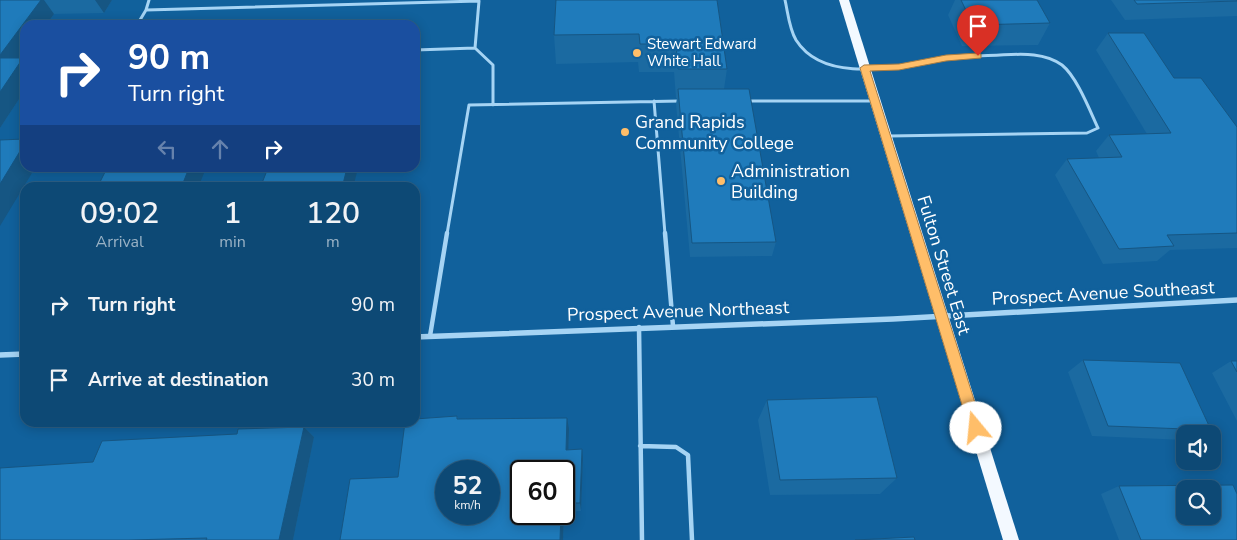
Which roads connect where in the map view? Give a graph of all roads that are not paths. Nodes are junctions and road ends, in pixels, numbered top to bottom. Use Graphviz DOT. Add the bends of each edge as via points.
graph roads {
  1 [pos="149,0"];
  2 [pos="785,0"];
  3 [pos="844,0"];
  4 [pos="146,10"];
  5 [pos="139,20"];
  6 [pos="474,48"];
  7 [pos="420,50"];
  8 [pos="864,68"];
  9 [pos="654,101"];
  10 [pos="683,101"];
  11 [pos="741,101"];
  12 [pos="874,101"];
  13 [pos="493,104"];
  14 [pos="885,136"];
  15 [pos="1237,300"];
  16 [pos="941,316"];
  17 [pos="673,326"];
  18 [pos="638,327"];
  19 [pos="430,336"];
  20 [pos="420,337"];
  21 [pos="20,354"];
  22 [pos="0,355"];
  23 [pos="640,446"];
  24 [pos="642,540"];
  25 [pos="692,540"];
  26 [pos="1011,540"];
  1 -- 4 [label="lane"];
  2 -- 8 [label="lane" via="792,33 805,51 826,65"];
  3 -- 8 [label="main road, Fulton Street East"];
  4 -- 5 [label="lane"];
  4 -- 6 [label="lane" via="479,1"];
  6 -- 7 [label="lane"];
  6 -- 13 [label="lane" via="493,65"];
  8 -- 12 [label="main road, Fulton Street East"];
  8 -- 14 [label="lane" via="899,67 946,58 1027,53 1048,56 1066,68 1098,128 1087,133"];
  9 -- 10 [label="lane"];
  9 -- 13 [label="lane"];
  9 -- 17 [label="lane"];
  11 -- 12 [label="lane"];
  12 -- 14 [label="main road, Fulton Street East"];
  13 -- 19 [label="lane" via="469,105"];
  14 -- 16 [label="main road, Fulton Street East"];
  15 -- 16 [label="street, Prospect Avenue Southeast"];
  16 -- 17 [label="street, Prospect Avenue Northeast"];
  16 -- 26 [label="main road, Fulton Street East"];
  17 -- 18 [label="street, Prospect Avenue Northeast"];
  18 -- 19 [label="street, Prospect Avenue Northeast"];
  18 -- 23 [label="lane"];
  19 -- 20 [label="street, Prospect Avenue Northeast"];
  21 -- 22 [label="street"];
  23 -- 24 [label="lane"];
  23 -- 25 [label="lane" via="676,447 688,455"];
}
